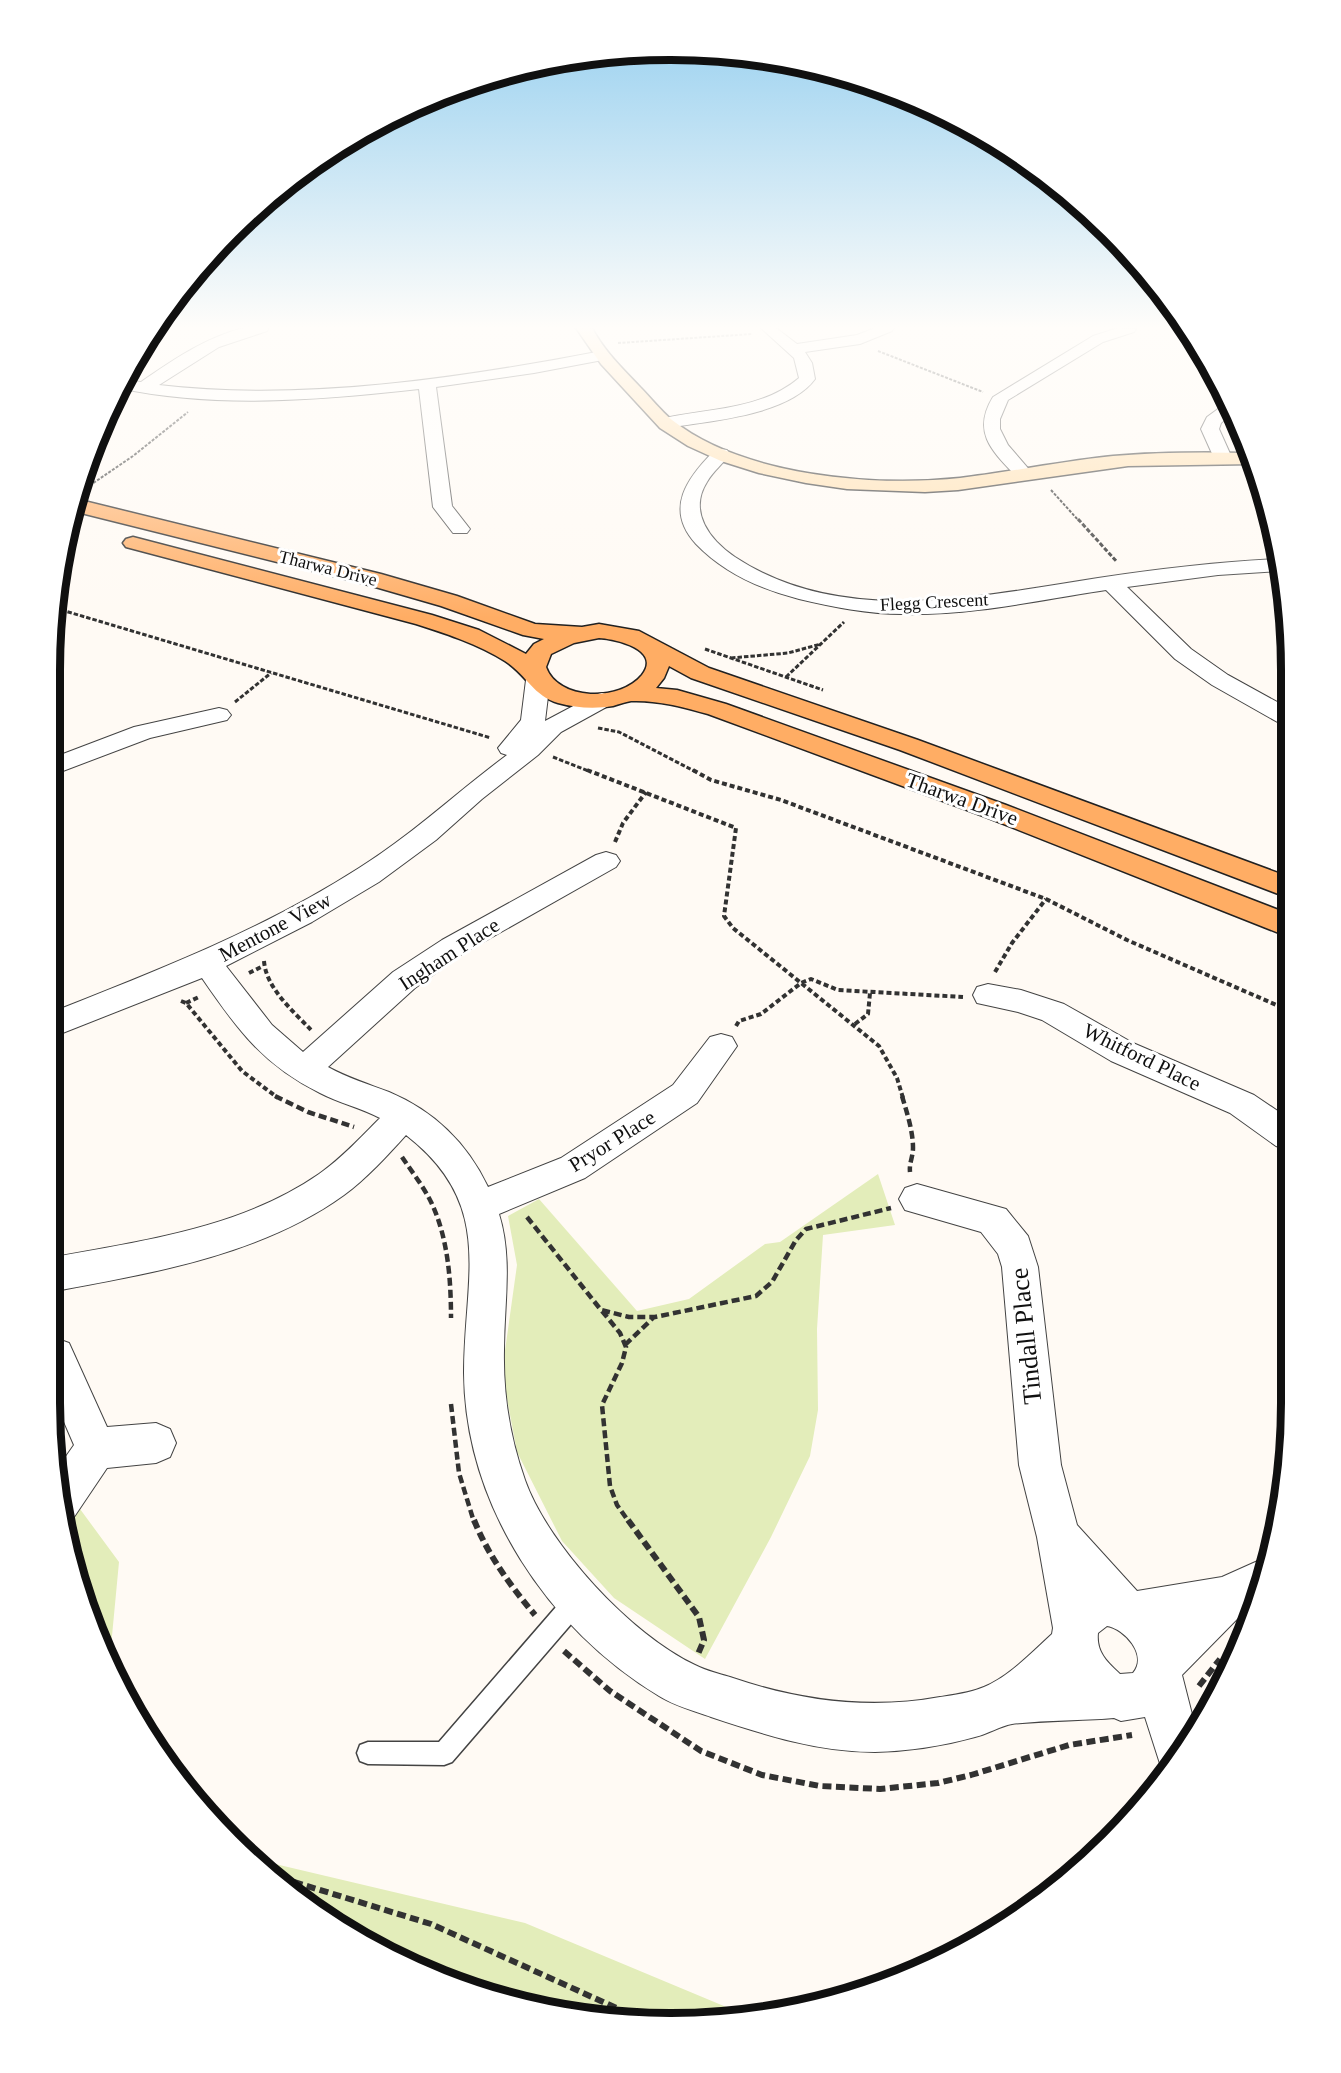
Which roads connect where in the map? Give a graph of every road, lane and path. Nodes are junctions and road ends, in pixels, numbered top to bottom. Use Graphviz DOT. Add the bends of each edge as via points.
graph roads {
  1 [pos="171,425"];
  2 [pos="432,425"];
  3 [pos="669,425"];
  4 [pos="989,425"];
  5 [pos="1212,425"];
  6 [pos="721,454"];
  7 [pos="1223,458"];
  8 [pos="1243,459"];
  9 [pos="1024,474"];
  10 [pos="88,486"];
  11 [pos="1048,487"];
  12 [pos="82,507"];
  13 [pos="460,529"];
  14 [pos="111,537"];
  15 [pos="1272,566"];
  16 [pos="1134,580"];
  17 [pos="1111,583"];
  18 [pos="63,610"];
  19 [pos="579,633"];
  20 [pos="649,646"];
  21 [pos="729,658"];
  22 [pos="272,673"];
  23 [pos="536,676"];
  24 [pos="786,677"];
  25 [pos="630,694"];
  26 [pos="602,700"];
  27 [pos="1281,714"];
  28 [pos="219,715"];
  29 [pos="597,728"];
  30 [pos="521,747"];
  31 [pos="60,764"];
  32 [pos="646,792"];
  33 [pos="606,861"];
  34 [pos="1281,885"];
  35 [pos="1046,898"];
  36 [pos="1281,923"];
  37 [pos="265,956"];
  38 [pos="207,962"];
  39 [pos="801,983"];
  40 [pos="870,993"];
  41 [pos="988,995"];
  42 [pos="172,998"];
  43 [pos="1281,1007"];
  44 [pos="60,1022"];
  45 [pos="855,1024"];
  46 [pos="721,1046"];
  47 [pos="316,1058"];
  48 [pos="393,1127"];
  49 [pos="1281,1131"];
  50 [pos="496,1199"];
  51 [pos="917,1199"];
  52 [pos="60,1273"];
  53 [pos="601,1310"];
  54 [pos="654,1317"];
  55 [pos="451,1321"];
  56 [pos="625,1345"];
  57 [pos="60,1367"];
  58 [pos="451,1398"];
  59 [pos="156,1443"];
  60 [pos="96,1448"];
  61 [pos="67,1491"];
  62 [pos="1059,1537"];
  63 [pos="1242,1590"];
  64 [pos="577,1600"];
  65 [pos="1126,1610"];
  66 [pos="549,1632"];
  67 [pos="1075,1636"];
  68 [pos="1229,1649"];
  69 [pos="679,1682"];
  70 [pos="1007,1701"];
  71 [pos="1198,1710"];
  72 [pos="1155,1712"];
  73 [pos="1196,1713"];
  74 [pos="654,1720"];
  75 [pos="368,1753"];
  76 [pos="292,1881"];
  77 [pos="623,2011"];
  1 -- 10 [label="path"];
  2 -- 13 [label="street" via="443,507"];
  3 -- 6 [label="street"];
  4 -- 9 [label="street" via="993,438"];
  5 -- 7 [label="street" via="1210,429"];
  6 -- 9 [label="street" via="802,476 881,485 957,484"];
  6 -- 17 [label="street, Flegg Crescent" via="692,491 689,503 693,525 711,547 733,564 762,580 797,592 904,608 964,604"];
  7 -- 8 [label="street"];
  7 -- 9 [label="street" via="1113,461"];
  11 -- 16 [label="path"];
  12 -- 19 [label="main road, Tharwa Drive" via="373,579 531,630"];
  14 -- 23 [label="main road, Tharwa Drive" via="435,624 496,645 516,656"];
  15 -- 16 [label="street, Flegg Crescent"];
  16 -- 17 [label="street, Flegg Crescent"];
  17 -- 27 [label="street" via="1183,654"];
  18 -- 22 [label="path"];
  19 -- 20 [label="main road" via="618,633"];
  19 -- 23 [label="main road" via="545,648 536,659"];
  20 -- 25 [label="main road" via="657,656 654,677"];
  20 -- 34 [label="main road, Tharwa Drive" via="700,673 909,745"];
  21 -- 24 [label="path" via="803,651 824,643"];
  22 -- 28 [label="path"];
  22 -- 30 [label="path"];
  23 -- 26 [label="main road" via="549,689 564,696"];
  23 -- 30 [label="street, Mentone View" via="532,721"];
  25 -- 26 [label="main road"];
  25 -- 36 [label="main road, Tharwa Drive" via="677,697 717,709 996,811"];
  26 -- 30 [label="street, Mentone View"];
  28 -- 31 [label="street" via="143,732"];
  29 -- 35 [label="path" via="619,732 711,780 781,800"];
  30 -- 32 [label="path"];
  30 -- 38 [label="street, Mentone View" via="427,834 369,875 302,915"];
  32 -- 33 [label="path" via="623,824"];
  32 -- 39 [label="path" via="736,828 724,915 734,928"];
  33 -- 47 [label="street, Ingham Place" via="452,947 405,980"];
  35 -- 41 [label="path" via="996,968"];
  35 -- 43 [label="path" via="1127,940"];
  37 -- 47 [label="path" via="263,966"];
  38 -- 44 [label="street, Mentone View"];
  38 -- 47 [label="street" via="271,1045"];
  39 -- 40 [label="path" via="811,980 838,990"];
  39 -- 45 [label="path"];
  39 -- 46 [label="path" via="761,1014 739,1021"];
  40 -- 41 [label="path" via="950,998"];
  40 -- 45 [label="path" via="868,1014"];
  41 -- 49 [label="street, Whitford Place" via="1053,1012 1122,1052 1242,1104"];
  42 -- 48 [label="path" via="186,1003 240,1069 265,1090 316,1116 360,1129"];
  45 -- 51 [label="path" via="879,1046 897,1078 911,1128 913,1150 909,1167"];
  46 -- 50 [label="street, Pryor Place" via="685,1094 573,1168"];
  47 -- 48 [label="street" via="339,1088 379,1102"];
  48 -- 50 [label="street" via="432,1135 467,1179"];
  48 -- 52 [label="street" via="332,1184 256,1227 196,1246"];
  48 -- 55 [label="path" via="401,1154 432,1204 443,1238 451,1288"];
  50 -- 53 [label="path" via="517,1205"];
  50 -- 64 [label="street" via="489,1237 484,1372 491,1430 507,1488 529,1531"];
  51 -- 54 [label="path" via="806,1229 772,1282 756,1296"];
  51 -- 62 [label="street, Tindall Place" via="993,1220 1015,1247 1040,1465"];
  53 -- 54 [label="path" via="629,1317"];
  53 -- 56 [label="path"];
  54 -- 56 [label="path"];
  56 -- 69 [label="path" via="622,1364 602,1405 610,1486 617,1505 699,1617 704,1640 695,1663"];
  57 -- 60 [label="street"];
  58 -- 66 [label="path" via="463,1492 480,1536 504,1578"];
  59 -- 60 [label="street"];
  60 -- 61 [label="street"];
  62 -- 65 [label="street, Tindall Place"];
  62 -- 67 [label="street, Tindall Place"];
  63 -- 65 [label="street"];
  63 -- 72 [label="street"];
  64 -- 66 [label="lane"];
  64 -- 69 [label="street" via="618,1640"];
  65 -- 67 [label="street" via="1096,1605 1080,1618"];
  65 -- 72 [label="street, Tindall Place" via="1144,1621 1156,1641"];
  66 -- 74 [label="path" via="574,1662 615,1696"];
  66 -- 75 [label="lane" via="444,1754"];
  67 -- 70 [label="street"];
  67 -- 72 [label="street, Tindall Place" via="1082,1669 1091,1680"];
  68 -- 71 [label="path" via="1198,1685"];
  69 -- 70 [label="street" via="771,1715 813,1724 896,1728 973,1714"];
  69 -- 74 [label="path"];
  70 -- 72 [label="street"];
  72 -- 73 [label="path"];
  72 -- 74 [label="path" via="1119,1739 1071,1745 939,1783 871,1788 804,1785 755,1774 707,1754"];
  76 -- 77 [label="path" via="431,1924"];
}
